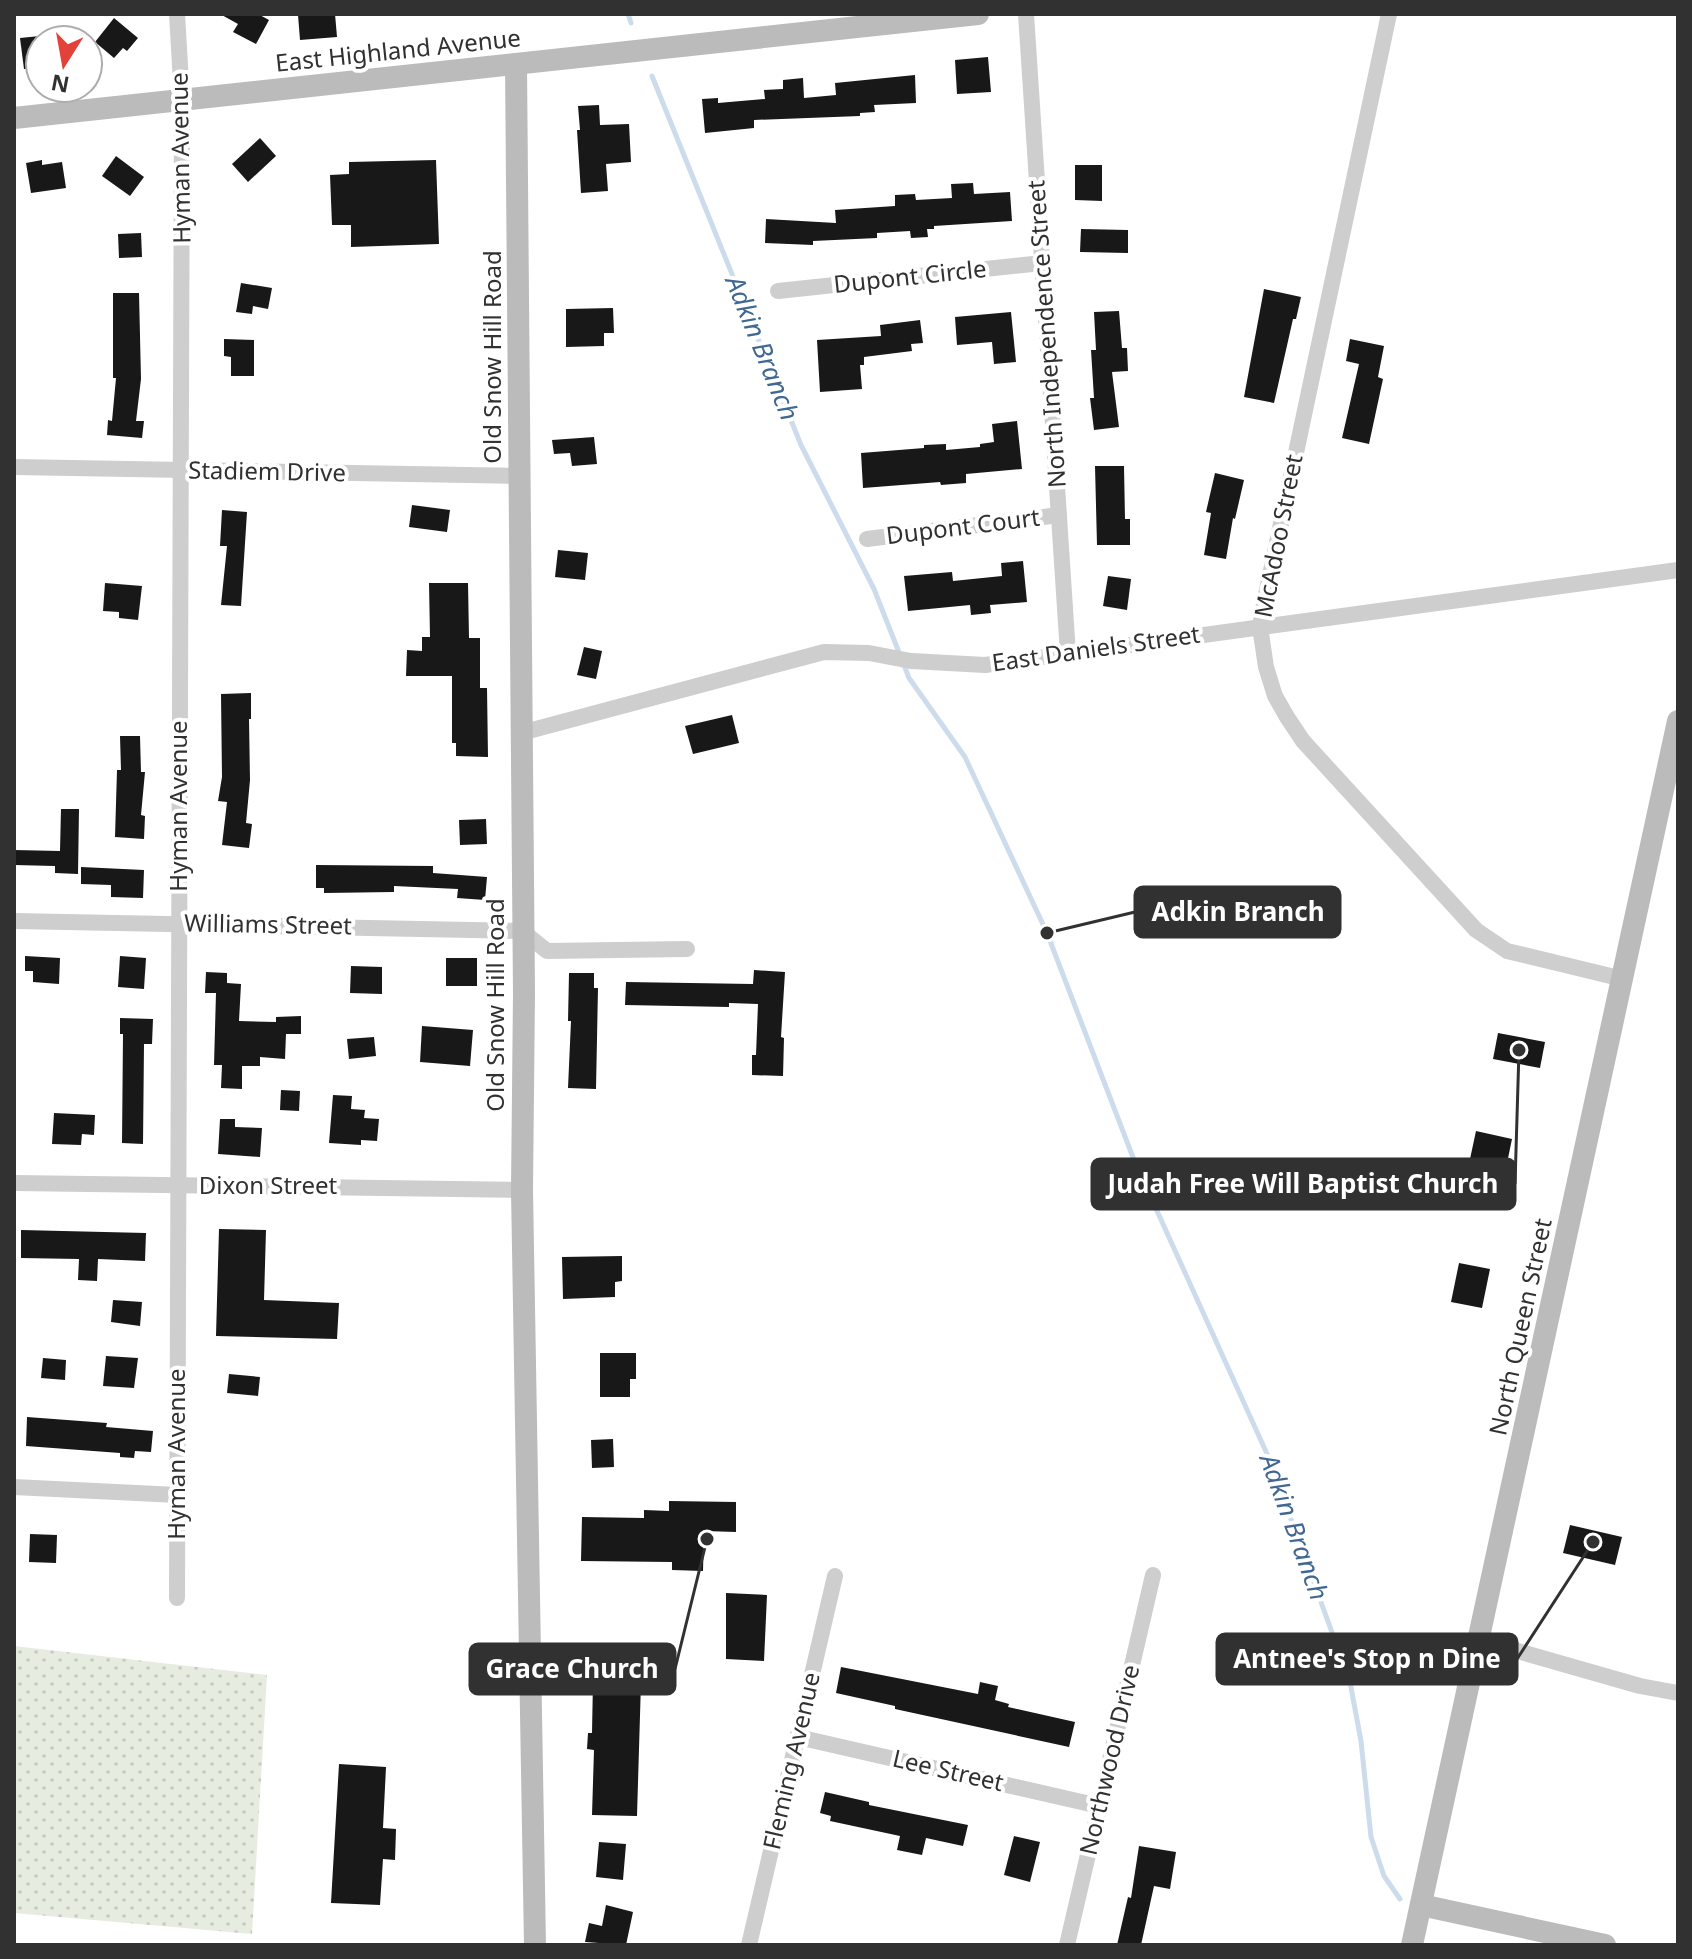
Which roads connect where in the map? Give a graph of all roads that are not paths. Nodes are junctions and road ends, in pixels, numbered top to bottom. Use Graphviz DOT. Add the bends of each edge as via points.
graph roads {
  1 [pos="177,14"];
  2 [pos="978,14"];
  3 [pos="1026,14"];
  4 [pos="1389,14"];
  5 [pos="860,21"];
  6 [pos="516,64"];
  7 [pos="182,100"];
  8 [pos="14,118"];
  9 [pos="1042,263"];
  10 [pos="778,291"];
  11 [pos="14,467"];
  12 [pos="182,471"];
  13 [pos="519,476"];
  14 [pos="1059,515"];
  15 [pos="867,539"];
  16 [pos="1678,570"];
  17 [pos="1260,627"];
  18 [pos="1068,654"];
  19 [pos="1678,721"];
  20 [pos="521,733"];
  21 [pos="1670,795"];
  22 [pos="14,921"];
  23 [pos="180,923"];
  24 [pos="522,931"];
  25 [pos="687,949"];
  26 [pos="1623,979"];
  27 [pos="14,1183"];
  28 [pos="178,1185"];
  29 [pos="522,1190"];
  30 [pos="14,1487"];
  31 [pos="177,1495"];
  32 [pos="1153,1575"];
  33 [pos="835,1576"];
  34 [pos="177,1598"];
  35 [pos="1479,1640"];
  36 [pos="1678,1693"];
  37 [pos="798,1737"];
  38 [pos="1099,1806"];
  39 [pos="1421,1905"];
  40 [pos="535,1945"];
  41 [pos="749,1945"];
  42 [pos="1067,1945"];
  43 [pos="1412,1945"];
  44 [pos="1605,1945"];
  1 -- 7 [label="street, Hyman Avenue"];
  2 -- 5 [label="street, East Highland Avenue"];
  3 -- 9 [label="street, North Independence Street"];
  4 -- 17 [label="street, McAdoo Street"];
  5 -- 6 [label="street, East Highland Avenue"];
  6 -- 7 [label="street, East Highland Avenue"];
  6 -- 13 [label="street, Old Snow Hill Road"];
  7 -- 8 [label="street, East Highland Avenue"];
  7 -- 12 [label="street, Hyman Avenue"];
  9 -- 10 [label="street, Dupont Circle"];
  9 -- 14 [label="street, North Independence Street"];
  11 -- 12 [label="street, Stadiem Drive"];
  12 -- 13 [label="street, Stadiem Drive"];
  12 -- 23 [label="street, Hyman Avenue"];
  13 -- 20 [label="street, Old Snow Hill Road"];
  14 -- 15 [label="street, Dupont Court"];
  14 -- 18 [label="street, North Independence Street"];
  16 -- 17 [label="street, East Daniels Street"];
  17 -- 18 [label="street, East Daniels Street"];
  17 -- 26 [label="street, McAdoo Street" via="1275,696 1303,741 1476,930 1507,951"];
  18 -- 20 [label="street, East Daniels Street" via="985,665 824,652"];
  19 -- 21 [label="street, North Queen Street"];
  20 -- 24 [label="street, Old Snow Hill Road"];
  21 -- 26 [label="street, North Queen Street"];
  22 -- 23 [label="street, Williams Street"];
  23 -- 24 [label="street, Williams Street"];
  23 -- 28 [label="street, Hyman Avenue"];
  24 -- 25 [label="street" via="547,951"];
  24 -- 29 [label="street, Old Snow Hill Road"];
  26 -- 35 [label="street, North Queen Street"];
  27 -- 28 [label="street, Dixon Street"];
  28 -- 29 [label="street, Dixon Street"];
  28 -- 31 [label="street, Hyman Avenue"];
  29 -- 40 [label="street, Old Snow Hill Road"];
  30 -- 31 [label="street"];
  31 -- 34 [label="street, Hyman Avenue"];
  32 -- 38 [label="street, Northwood Drive"];
  33 -- 37 [label="street, Fleming Avenue"];
  35 -- 36 [label="street"];
  35 -- 39 [label="street, North Queen Street"];
  37 -- 38 [label="street, Lee Street"];
  37 -- 41 [label="street, Fleming Avenue"];
  38 -- 42 [label="street, Northwood Drive"];
  39 -- 43 [label="street, North Queen Street"];
  39 -- 44 [label="street"];
}
